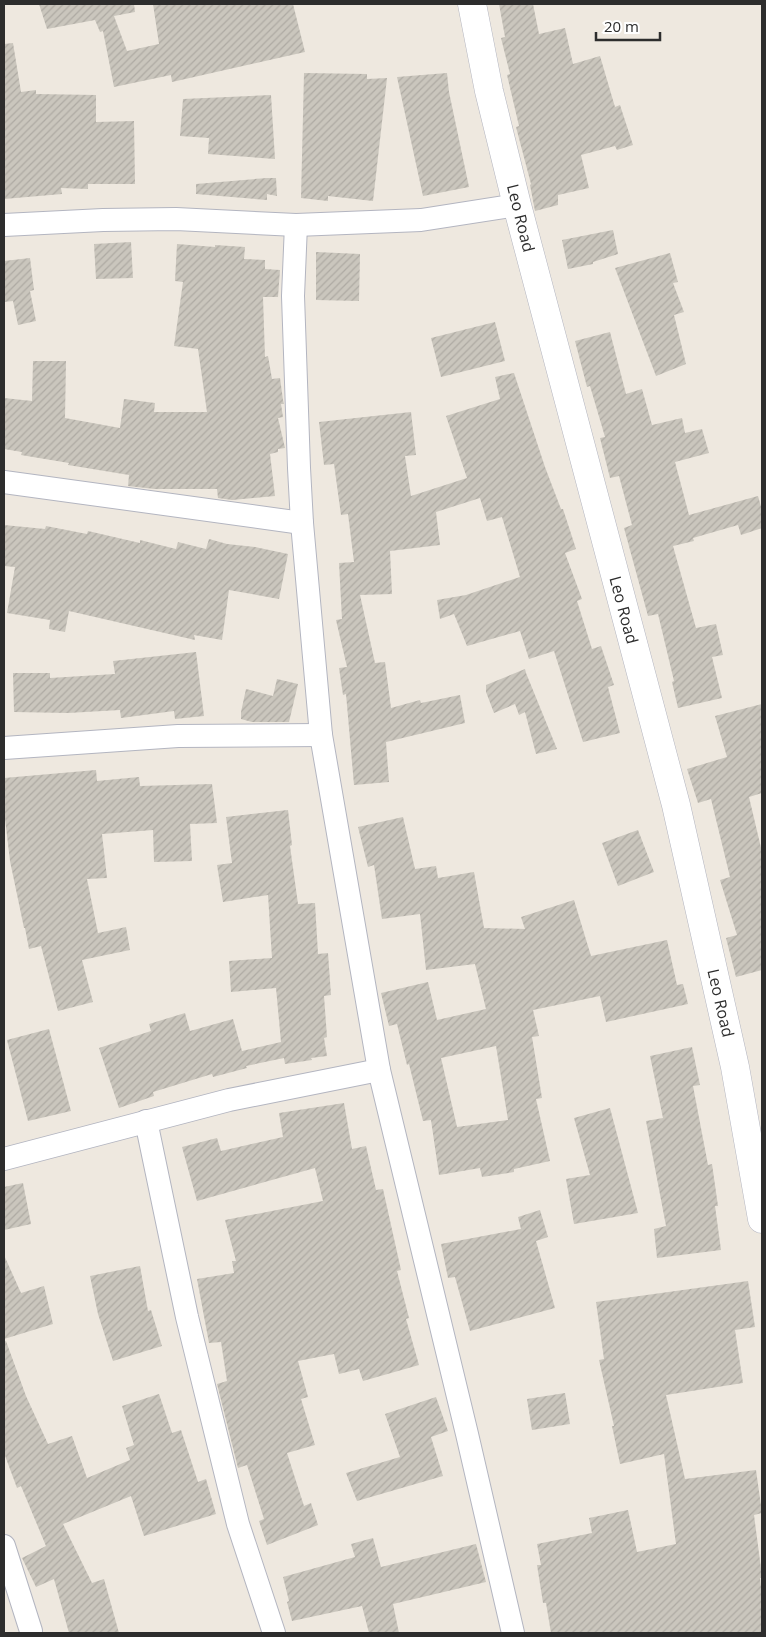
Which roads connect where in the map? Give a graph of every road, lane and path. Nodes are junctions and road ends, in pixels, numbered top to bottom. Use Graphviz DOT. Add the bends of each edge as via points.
graph roads {
  1 [pos="472,4"];
  2 [pos="517,205"];
  3 [pos="4,225"];
  4 [pos="296,225"];
  5 [pos="4,482"];
  6 [pos="302,523"];
  7 [pos="321,735"];
  8 [pos="4,748"];
  9 [pos="379,1070"];
  10 [pos="146,1121"];
  11 [pos="4,1159"];
  12 [pos="762,1219"];
  13 [pos="4,1546"];
  14 [pos="29,1633"];
  15 [pos="274,1633"];
  16 [pos="513,1633"];
  1 -- 2 [label="street, Leo Road"];
  2 -- 4 [label="street" via="421,220"];
  2 -- 12 [label="street, Leo Road" via="676,805 735,1068"];
  3 -- 4 [label="street" via="176,219"];
  4 -- 6 [label="street" via="293,296"];
  5 -- 6 [label="street"];
  6 -- 7 [label="street"];
  7 -- 8 [label="street" via="178,736"];
  7 -- 9 [label="street"];
  9 -- 10 [label="street" via="229,1100"];
  9 -- 16 [label="street"];
  10 -- 11 [label="street"];
  10 -- 15 [label="street" via="188,1317 238,1524"];
  13 -- 14 [label="street"];
}
